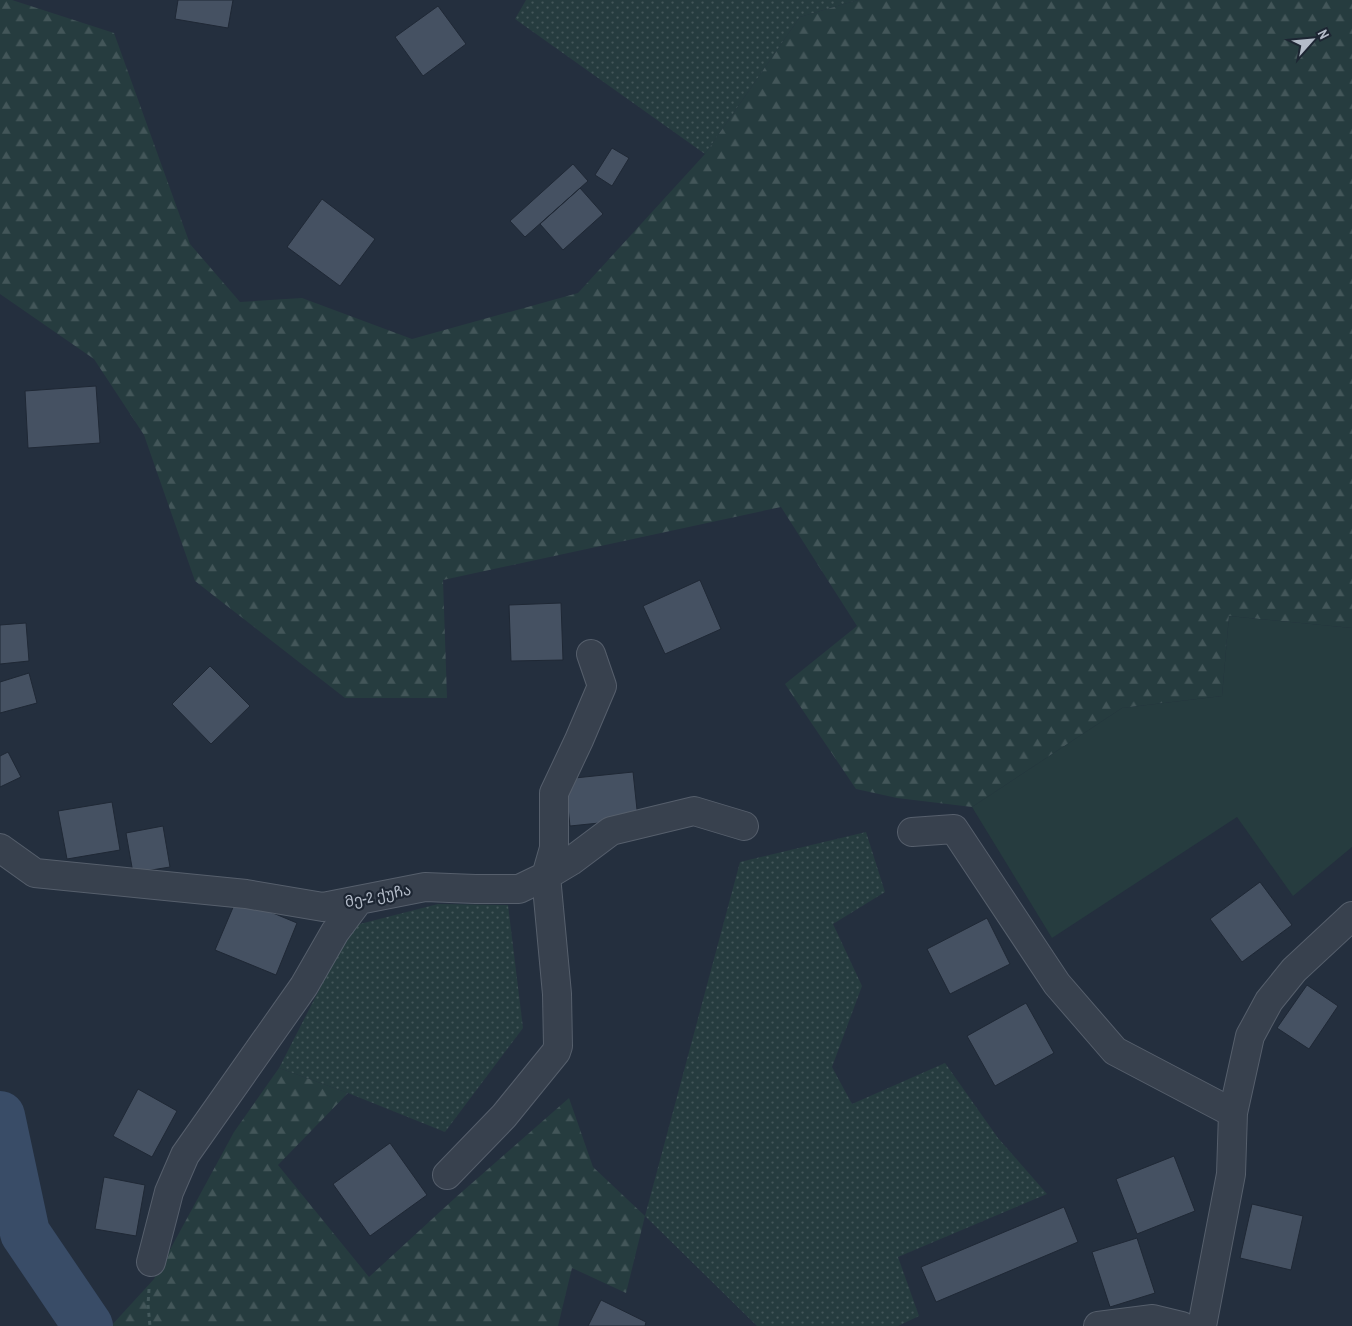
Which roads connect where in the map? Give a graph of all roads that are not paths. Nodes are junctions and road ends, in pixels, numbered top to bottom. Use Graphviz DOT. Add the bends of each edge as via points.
graph roads {
  1 [pos="591,654"];
  2 [pos="744,826"];
  3 [pos="912,832"];
  4 [pos="0,848"];
  5 [pos="546,876"];
  6 [pos="359,900"];
  7 [pos="1352,916"];
  8 [pos="1233,1113"];
  9 [pos="448,1175"];
  10 [pos="151,1262"];
  11 [pos="1098,1326"];
  12 [pos="1182,1326"];
  13 [pos="1202,1326"];
  1 -- 5 [label="street" via="602,686 554,793 554,848"];
  2 -- 5 [label="street, მე-2 ქუჩა" via="694,811 611,831"];
  3 -- 8 [label="street" via="954,829 1057,984 1115,1051"];
  4 -- 6 [label="street, მე-2 ქუჩა" via="35,873 246,894 323,907"];
  5 -- 6 [label="street, მე-2 ქუჩა" via="519,889 425,887"];
  5 -- 9 [label="street" via="557,994 558,1046 504,1116"];
  6 -- 10 [label="street" via="335,932 304,986 185,1155 169,1192"];
  7 -- 8 [label="street" via="1294,970 1269,1001 1250,1036"];
  8 -- 13 [label="street" via="1231,1174"];
  11 -- 12 [label="street" via="1153,1319"];
}
